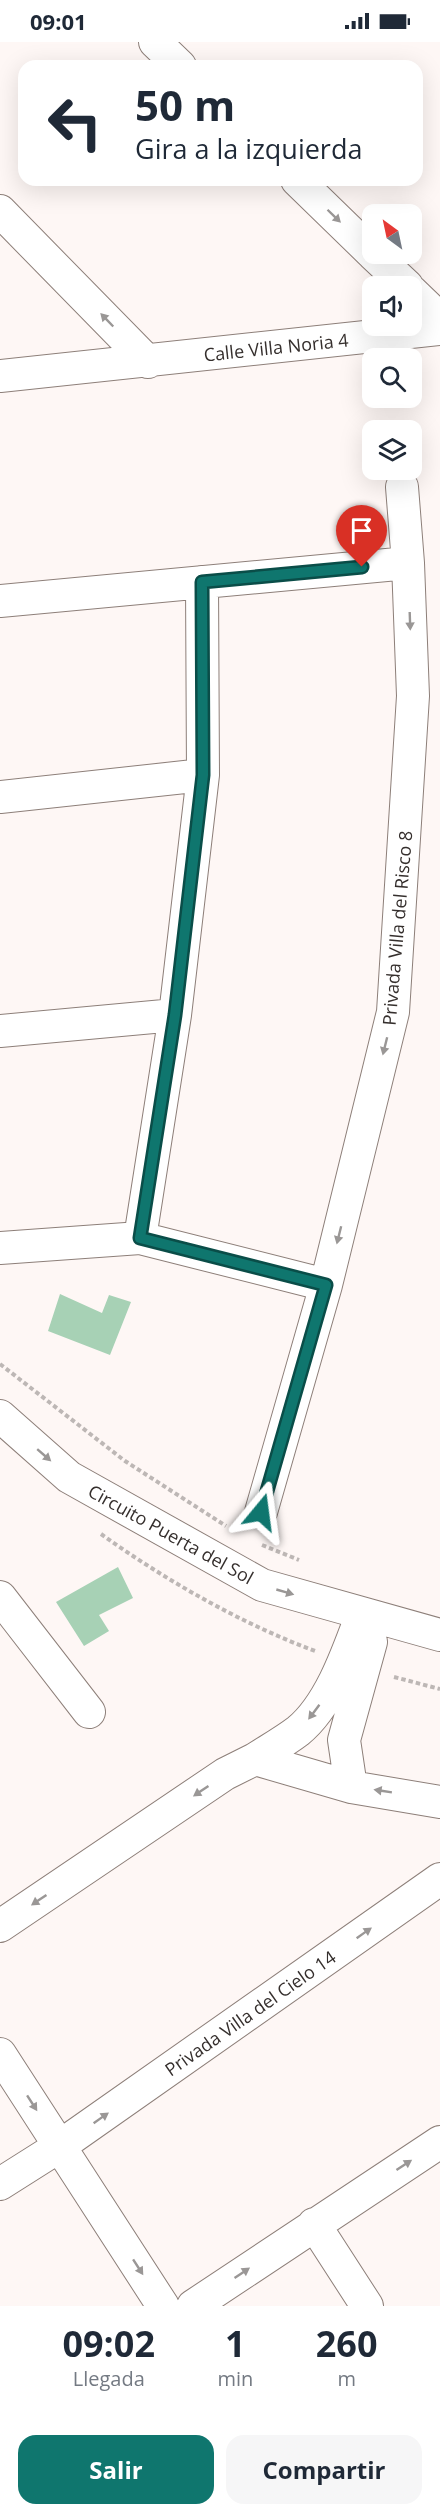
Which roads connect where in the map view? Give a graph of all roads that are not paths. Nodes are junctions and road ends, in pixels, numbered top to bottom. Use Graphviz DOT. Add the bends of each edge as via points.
graph roads {
  1 [pos="155,42"];
  2 [pos="174,60"];
  3 [pos="303,186"];
  4 [pos="0,211"];
  5 [pos="362,243"];
  6 [pos="383,264"];
  7 [pos="396,276"];
  8 [pos="422,302"];
  9 [pos="440,319"];
  10 [pos="440,329"];
  11 [pos="147,362"];
  12 [pos="0,376"];
  13 [pos="402,488"];
  14 [pos="408,563"];
  15 [pos="202,582"];
  16 [pos="0,601"];
  17 [pos="203,775"];
  18 [pos="0,797"];
  19 [pos="175,1015"];
  20 [pos="0,1031"];
  21 [pos="140,1238"];
  22 [pos="0,1248"];
  23 [pos="326,1285"];
  24 [pos="0,1416"];
  25 [pos="261,1512"];
  26 [pos="0,1597"];
  27 [pos="370,1617"];
  28 [pos="440,1635"];
  29 [pos="354,1665"];
  30 [pos="89,1712"];
  31 [pos="255,1759"];
  32 [pos="351,1786"];
  33 [pos="440,1802"];
  34 [pos="440,1879"];
  35 [pos="0,1926"];
  36 [pos="0,2055"];
  37 [pos="440,2142"];
  38 [pos="60,2146"];
  39 [pos="0,2184"];
  40 [pos="314,2224"];
  41 [pos="163,2306"];
  42 [pos="193,2306"];
  43 [pos="367,2306"];
  1 -- 2 [label="street"];
  3 -- 5 [label="street, one-way"];
  11 -- 4 [label="street, one-way"];
  6 -- 7 [label="street"];
  8 -- 9 [label="street"];
  10 -- 11 [label="street, Calle Villa Noria 4"];
  11 -- 12 [label="street, Calle Villa Noria 4"];
  13 -- 14 [label="street, Privada Villa del Risco 8"];
  14 -- 15 [label="street"];
  14 -- 23 [label="street, Privada Villa del Risco 8, one-way" via="413,696 393,1012"];
  15 -- 16 [label="street"];
  15 -- 17 [label="street"];
  17 -- 18 [label="street"];
  17 -- 19 [label="street"];
  19 -- 20 [label="street"];
  19 -- 21 [label="street"];
  21 -- 22 [label="street"];
  21 -- 23 [label="street"];
  23 -- 25 [label="street, Privada Villa del Risco 8"];
  24 -- 27 [label="street, Circuito Puerta del Sol, one-way" via="69,1477 262,1585"];
  26 -- 30 [label="street"];
  27 -- 28 [label="street, Circuito Puerta del Sol"];
  27 -- 29 [label="street"];
  29 -- 31 [label="street, one-way" via="299,1730"];
  29 -- 32 [label="street" via="344,1740"];
  31 -- 32 [label="street"];
  31 -- 35 [label="street, one-way" via="225,1774"];
  33 -- 32 [label="street, one-way"];
  38 -- 34 [label="street, Privada Villa del Cielo 14, one-way"];
  36 -- 38 [label="street, one-way"];
  40 -- 37 [label="street, one-way"];
  38 -- 39 [label="street, Privada Villa del Cielo 14"];
  38 -- 41 [label="street, one-way"];
  42 -- 40 [label="street, one-way"];
  40 -- 43 [label="street"];
}
